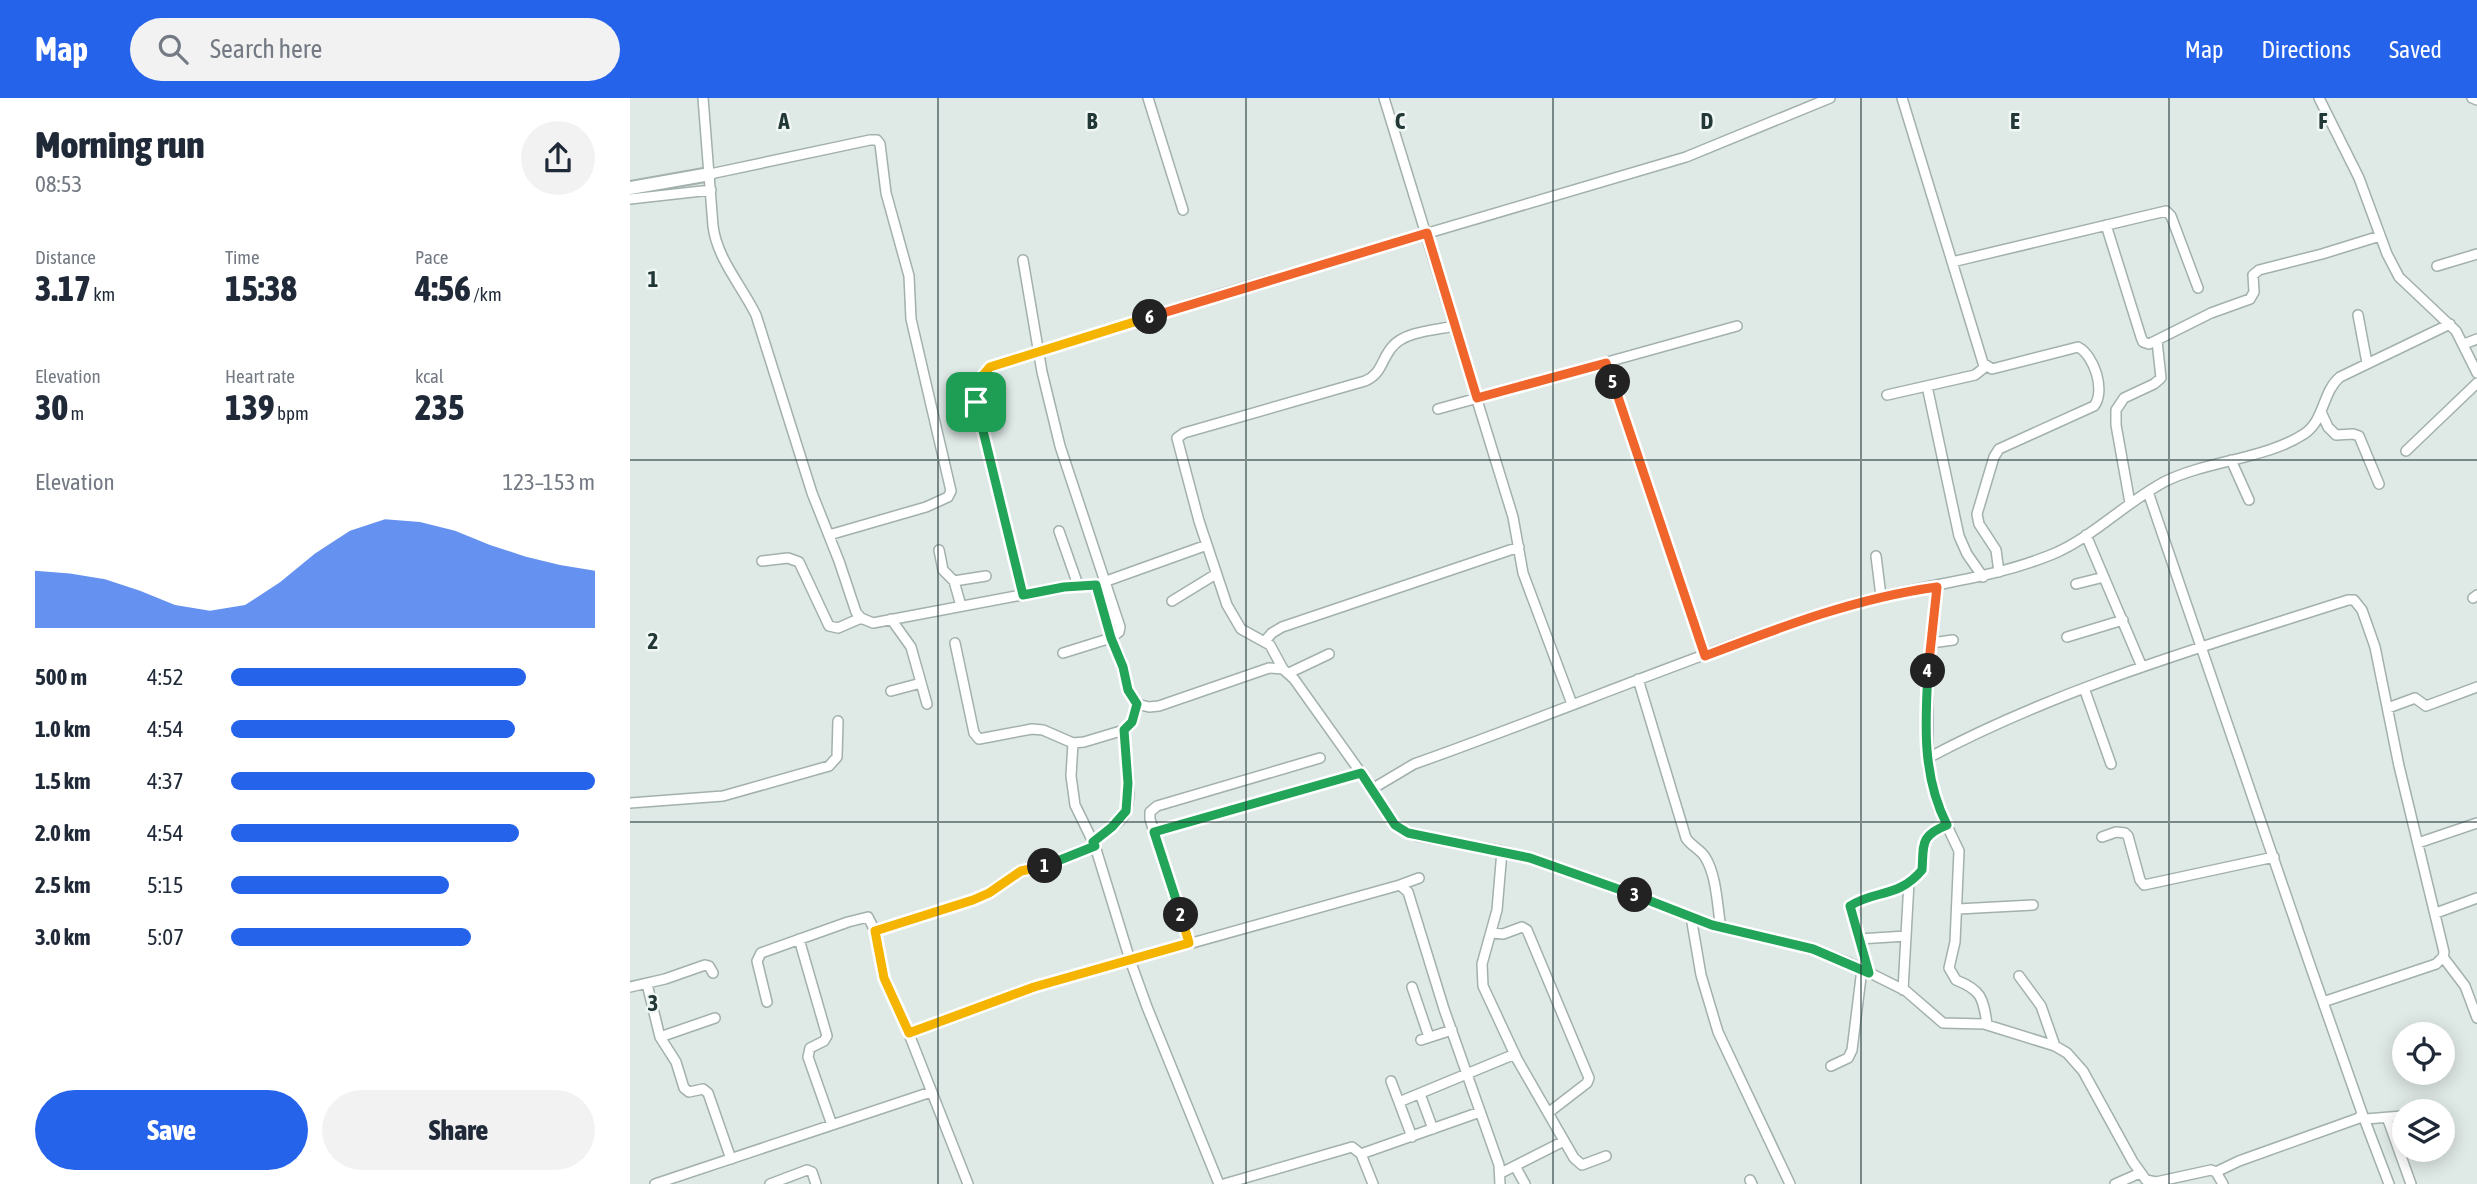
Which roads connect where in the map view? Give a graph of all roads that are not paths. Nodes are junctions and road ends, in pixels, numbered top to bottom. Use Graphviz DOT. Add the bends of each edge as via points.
graph roads {
  1 [pos="703,98"];
  2 [pos="1148,98"];
  3 [pos="1384,98"];
  4 [pos="1830,98"];
  5 [pos="1902,98"];
  6 [pos="2319,98"];
  7 [pos="2472,98"];
  8 [pos="2477,100"];
  9 [pos="710,173"];
  10 [pos="630,188"];
  11 [pos="711,190"];
  12 [pos="630,199"];
  13 [pos="1183,210"];
  14 [pos="2106,225"];
  15 [pos="1427,233"];
  16 [pos="2380,236"];
  17 [pos="2477,254"];
  18 [pos="1023,260"];
  19 [pos="1952,262"];
  20 [pos="2437,265"];
  21 [pos="2198,288"];
  22 [pos="2358,314"];
  23 [pos="2450,324"];
  24 [pos="1455,326"];
  25 [pos="1737,326"];
  26 [pos="2477,339"];
  27 [pos="2157,341"];
  28 [pos="2464,344"];
  29 [pos="1038,352"];
  30 [pos="1606,363"];
  31 [pos="2367,363"];
  32 [pos="1985,367"];
  33 [pos="2477,373"];
  34 [pos="2477,383"];
  35 [pos="1927,386"];
  36 [pos="1886,396"];
  37 [pos="1477,398"];
  38 [pos="1438,409"];
  39 [pos="2320,412"];
  40 [pos="2406,451"];
  41 [pos="2231,460"];
  42 [pos="2379,484"];
  43 [pos="2148,492"];
  44 [pos="2249,500"];
  45 [pos="2130,503"];
  46 [pos="1059,531"];
  47 [pos="829,535"];
  48 [pos="2086,535"];
  49 [pos="1206,545"];
  50 [pos="1519,547"];
  51 [pos="939,550"];
  52 [pos="1876,556"];
  53 [pos="762,561"];
  54 [pos="1999,572"];
  55 [pos="1216,575"];
  56 [pos="986,576"];
  57 [pos="1983,576"];
  58 [pos="2104,577"];
  59 [pos="954,581"];
  60 [pos="1106,581"];
  61 [pos="2076,584"];
  62 [pos="1078,585"];
  63 [pos="1096,585"];
  64 [pos="1937,587"];
  65 [pos="1023,595"];
  66 [pos="1881,596"];
  67 [pos="1172,601"];
  68 [pos="961,606"];
  69 [pos="861,618"];
  70 [pos="891,619"];
  71 [pos="2123,620"];
  72 [pos="2067,637"];
  73 [pos="1111,638"];
  74 [pos="1953,640"];
  75 [pos="1265,641"];
  76 [pos="955,643"];
  77 [pos="1931,643"];
  78 [pos="2200,646"];
  79 [pos="1063,653"];
  80 [pos="1329,654"];
  81 [pos="1705,656"];
  82 [pos="2142,667"];
  83 [pos="1286,671"];
  84 [pos="1638,680"];
  85 [pos="921,683"];
  86 [pos="2477,687"];
  87 [pos="2084,688"];
  88 [pos="891,691"];
  89 [pos="927,704"];
  90 [pos="1137,704"];
  91 [pos="1572,704"];
  92 [pos="2388,708"];
  93 [pos="838,721"];
  94 [pos="1124,730"];
  95 [pos="1073,743"];
  96 [pos="1320,758"];
  97 [pos="1927,758"];
  98 [pos="2111,764"];
  99 [pos="1361,773"];
  100 [pos="1372,789"];
  101 [pos="630,803"];
  102 [pos="2477,823"];
  103 [pos="1947,825"];
  104 [pos="1154,832"];
  105 [pos="2102,837"];
  106 [pos="2418,843"];
  107 [pos="1094,844"];
  108 [pos="1502,851"];
  109 [pos="2274,857"];
  110 [pos="1419,878"];
  111 [pos="1909,882"];
  112 [pos="1401,885"];
  113 [pos="2477,898"];
  114 [pos="2033,905"];
  115 [pos="1958,909"];
  116 [pos="2436,913"];
  117 [pos="1690,917"];
  118 [pos="1721,928"];
  119 [pos="875,931"];
  120 [pos="1492,933"];
  121 [pos="1906,936"];
  122 [pos="799,939"];
  123 [pos="1859,939"];
  124 [pos="1189,943"];
  125 [pos="2443,957"];
  126 [pos="1130,960"];
  127 [pos="1866,971"];
  128 [pos="713,974"];
  129 [pos="2019,975"];
  130 [pos="647,984"];
  131 [pos="630,987"];
  132 [pos="1412,987"];
  133 [pos="1903,990"];
  134 [pos="767,1002"];
  135 [pos="2323,1002"];
  136 [pos="715,1018"];
  137 [pos="2477,1018"];
  138 [pos="1987,1024"];
  139 [pos="1451,1030"];
  140 [pos="909,1033"];
  141 [pos="660,1037"];
  142 [pos="2055,1046"];
  143 [pos="1515,1054"];
  144 [pos="1831,1066"];
  145 [pos="1467,1075"];
  146 [pos="1391,1081"];
  147 [pos="931,1092"];
  148 [pos="1420,1094"];
  149 [pos="1399,1102"];
  150 [pos="1480,1112"];
  151 [pos="1548,1113"];
  152 [pos="2364,1116"];
  153 [pos="2392,1116"];
  154 [pos="2388,1120"];
  155 [pos="832,1125"];
  156 [pos="1433,1129"];
  157 [pos="1412,1137"];
  158 [pos="1564,1141"];
  159 [pos="1362,1154"];
  160 [pos="1606,1156"];
  161 [pos="731,1159"];
  162 [pos="1515,1166"];
  163 [pos="2140,1172"];
  164 [pos="2217,1172"];
  165 [pos="1501,1173"];
  166 [pos="661,1183"];
  167 [pos="2151,1183"];
  168 [pos="770,1184"];
  169 [pos="817,1184"];
  170 [pos="968,1184"];
  171 [pos="1221,1184"];
  172 [pos="1373,1184"];
  173 [pos="1500,1184"];
  174 [pos="1525,1184"];
  175 [pos="1790,1184"];
  176 [pos="2115,1184"];
  177 [pos="2223,1184"];
  178 [pos="2389,1184"];
  179 [pos="2412,1184"];
  1 -- 9 [label="street"];
  2 -- 13 [label="street"];
  3 -- 15 [label="street"];
  4 -- 15 [label="street" via="1686,157"];
  5 -- 19 [label="street"];
  6 -- 16 [label="street" via="2359,178"];
  7 -- 8 [label="street"];
  9 -- 10 [label="street"];
  9 -- 11 [label="street"];
  9 -- 47 [label="street" via="870,140 880,144 886,193 909,276 911,318 951,491 926,507"];
  11 -- 12 [label="street"];
  11 -- 47 [label="street" via="717,247 756,315 807,480"];
  14 -- 19 [label="street"];
  14 -- 21 [label="street" via="2168,211"];
  14 -- 27 [label="street" via="2141,337 2147,343"];
  15 -- 24 [label="street"];
  15 -- 29 [label="street"];
  16 -- 23 [label="street" via="2399,277"];
  16 -- 27 [label="street" via="2259,270 2253,275 2250,299"];
  17 -- 20 [label="street"];
  18 -- 29 [label="street"];
  19 -- 32 [label="street"];
  22 -- 31 [label="street"];
  23 -- 28 [label="street"];
  23 -- 31 [label="street"];
  24 -- 37 [label="street"];
  24 -- 49 [label="street" via="1398,341 1378,373 1365,381 1179,435 1177,447"];
  25 -- 30 [label="street"];
  26 -- 28 [label="street"];
  27 -- 45 [label="street" via="2161,378 2124,398 2116,410"];
  28 -- 33 [label="street"];
  29 -- 60 [label="street" via="1060,446"];
  29 -- 65 [label="street" via="990,367 976,390"];
  30 -- 37 [label="street"];
  30 -- 81 [label="street"];
  31 -- 39 [label="street" via="2336,380"];
  32 -- 35 [label="street" via="1975,375"];
  32 -- 54 [label="street" via="2002,368 2078,347 2088,355 2100,392 2094,405 1996,452 1977,514 1996,550"];
  34 -- 40 [label="street"];
  35 -- 36 [label="street"];
  35 -- 57 [label="street" via="1959,536"];
  37 -- 38 [label="street"];
  37 -- 50 [label="street"];
  39 -- 41 [label="street" via="2312,427 2298,437"];
  39 -- 42 [label="street" via="2336,435 2359,436"];
  41 -- 43 [label="street" via="2192,471"];
  41 -- 44 [label="street"];
  43 -- 45 [label="street"];
  43 -- 78 [label="street"];
  45 -- 48 [label="street"];
  46 -- 62 [label="street"];
  47 -- 69 [label="street"];
  48 -- 54 [label="street" via="2053,554"];
  48 -- 58 [label="street"];
  49 -- 55 [label="street"];
  49 -- 60 [label="street"];
  50 -- 75 [label="street" via="1282,627"];
  50 -- 91 [label="street" via="1523,573"];
  51 -- 59 [label="street" via="943,570"];
  52 -- 66 [label="street"];
  53 -- 69 [label="street" via="788,558 799,562 829,626 838,628"];
  54 -- 57 [label="street"];
  55 -- 67 [label="street"];
  55 -- 75 [label="street" via="1241,629"];
  56 -- 59 [label="street"];
  57 -- 64 [label="street"];
  58 -- 61 [label="street"];
  58 -- 71 [label="street"];
  59 -- 68 [label="street"];
  60 -- 63 [label="street"];
  60 -- 73 [label="street" via="1120,630"];
  62 -- 63 [label="street"];
  62 -- 65 [label="street"];
  63 -- 73 [label="street"];
  64 -- 66 [label="street"];
  64 -- 77 [label="street"];
  65 -- 68 [label="street"];
  66 -- 81 [label="street"];
  68 -- 70 [label="street"];
  69 -- 70 [label="street" via="873,623"];
  70 -- 85 [label="street" via="911,647"];
  71 -- 72 [label="street"];
  71 -- 82 [label="street"];
  73 -- 79 [label="street"];
  73 -- 90 [label="street"];
  74 -- 77 [label="street"];
  75 -- 83 [label="street"];
  76 -- 95 [label="street" via="976,738 1032,729"];
  77 -- 97 [label="street"];
  78 -- 82 [label="street"];
  78 -- 92 [label="street" via="2354,600 2372,638"];
  78 -- 109 [label="street"];
  80 -- 83 [label="street"];
  81 -- 84 [label="street"];
  82 -- 87 [label="street"];
  83 -- 90 [label="street" via="1259,671 1159,706"];
  83 -- 99 [label="street"];
  84 -- 91 [label="street"];
  84 -- 118 [label="street" via="1683,828 1709,867"];
  85 -- 88 [label="street"];
  85 -- 89 [label="street"];
  86 -- 92 [label="street" via="2426,706 2415,698"];
  87 -- 97 [label="street" via="2003,719"];
  87 -- 98 [label="street"];
  90 -- 94 [label="street" via="1132,722"];
  91 -- 100 [label="street" via="1414,764"];
  92 -- 106 [label="street"];
  93 -- 101 [label="street" via="837,757 829,766 723,796"];
  94 -- 95 [label="street"];
  94 -- 107 [label="street" via="1126,811"];
  95 -- 107 [label="street" via="1073,796"];
  96 -- 104 [label="street" via="1157,806 1149,814"];
  97 -- 103 [label="street" via="1932,789"];
  99 -- 100 [label="street"];
  99 -- 104 [label="street"];
  100 -- 108 [label="street" via="1395,825 1408,833"];
  102 -- 106 [label="street"];
  103 -- 111 [label="street" via="1930,834 1922,849 1922,870"];
  103 -- 115 [label="street" via="1959,851"];
  104 -- 124 [label="street"];
  105 -- 109 [label="street" via="2121,831 2128,836 2144,885"];
  106 -- 116 [label="street"];
  107 -- 119 [label="street" via="1044,867 1021,871 981,897"];
  107 -- 126 [label="street"];
  108 -- 117 [label="street"];
  108 -- 120 [label="street"];
  109 -- 135 [label="street"];
  110 -- 112 [label="street"];
  111 -- 121 [label="street"];
  111 -- 123 [label="street" via="1851,905"];
  112 -- 124 [label="street"];
  112 -- 139 [label="street" via="1408,892"];
  113 -- 116 [label="street"];
  114 -- 115 [label="street"];
  115 -- 138 [label="street" via="1950,972 1976,991"];
  116 -- 125 [label="street"];
  117 -- 118 [label="street"];
  117 -- 175 [label="street" via="1718,1032"];
  118 -- 127 [label="street" via="1813,949"];
  119 -- 122 [label="street" via="866,917"];
  119 -- 140 [label="street" via="884,978"];
  120 -- 143 [label="street" via="1482,964 1483,986"];
  120 -- 151 [label="street" via="1527,930 1588,1074 1587,1083"];
  121 -- 123 [label="street"];
  121 -- 133 [label="street"];
  122 -- 134 [label="street" via="759,955"];
  122 -- 155 [label="street" via="827,1036 810,1048 808,1057"];
  123 -- 127 [label="street"];
  124 -- 126 [label="street"];
  125 -- 135 [label="street" via="2436,964"];
  125 -- 137 [label="street" via="2465,986"];
  126 -- 140 [label="street" via="1016,993"];
  126 -- 171 [label="street"];
  127 -- 133 [label="street"];
  127 -- 144 [label="street" via="1852,1050 1848,1058"];
  128 -- 130 [label="street" via="705,965"];
  129 -- 142 [label="street" via="2041,1006"];
  130 -- 131 [label="street"];
  130 -- 141 [label="street"];
  132 -- 139 [label="street" via="1425,1039"];
  133 -- 138 [label="street" via="1943,1023"];
  135 -- 152 [label="street"];
  136 -- 141 [label="street"];
  138 -- 142 [label="street"];
  139 -- 145 [label="street"];
  140 -- 147 [label="street"];
  141 -- 161 [label="street" via="686,1090 708,1093"];
  142 -- 163 [label="street" via="2083,1071"];
  143 -- 145 [label="street"];
  143 -- 151 [label="street"];
  145 -- 148 [label="street"];
  145 -- 150 [label="street"];
  146 -- 149 [label="street"];
  147 -- 155 [label="street"];
  147 -- 170 [label="street"];
  148 -- 149 [label="street"];
  148 -- 156 [label="street"];
  149 -- 157 [label="street"];
  150 -- 156 [label="street"];
  150 -- 165 [label="street"];
  151 -- 158 [label="street"];
  152 -- 153 [label="street"];
  152 -- 164 [label="street"];
  152 -- 178 [label="street"];
  154 -- 179 [label="street"];
  155 -- 161 [label="street"];
  156 -- 157 [label="street"];
  157 -- 159 [label="street"];
  158 -- 160 [label="street" via="1582,1165"];
  158 -- 162 [label="street"];
  159 -- 171 [label="street" via="1348,1148"];
  159 -- 172 [label="street"];
  161 -- 166 [label="street"];
  162 -- 165 [label="street"];
  162 -- 174 [label="street"];
  163 -- 167 [label="street"];
  163 -- 176 [label="street"];
  164 -- 167 [label="street"];
  164 -- 177 [label="street"];
  165 -- 173 [label="street"];
  168 -- 169 [label="street" via="807,1170"];
}
